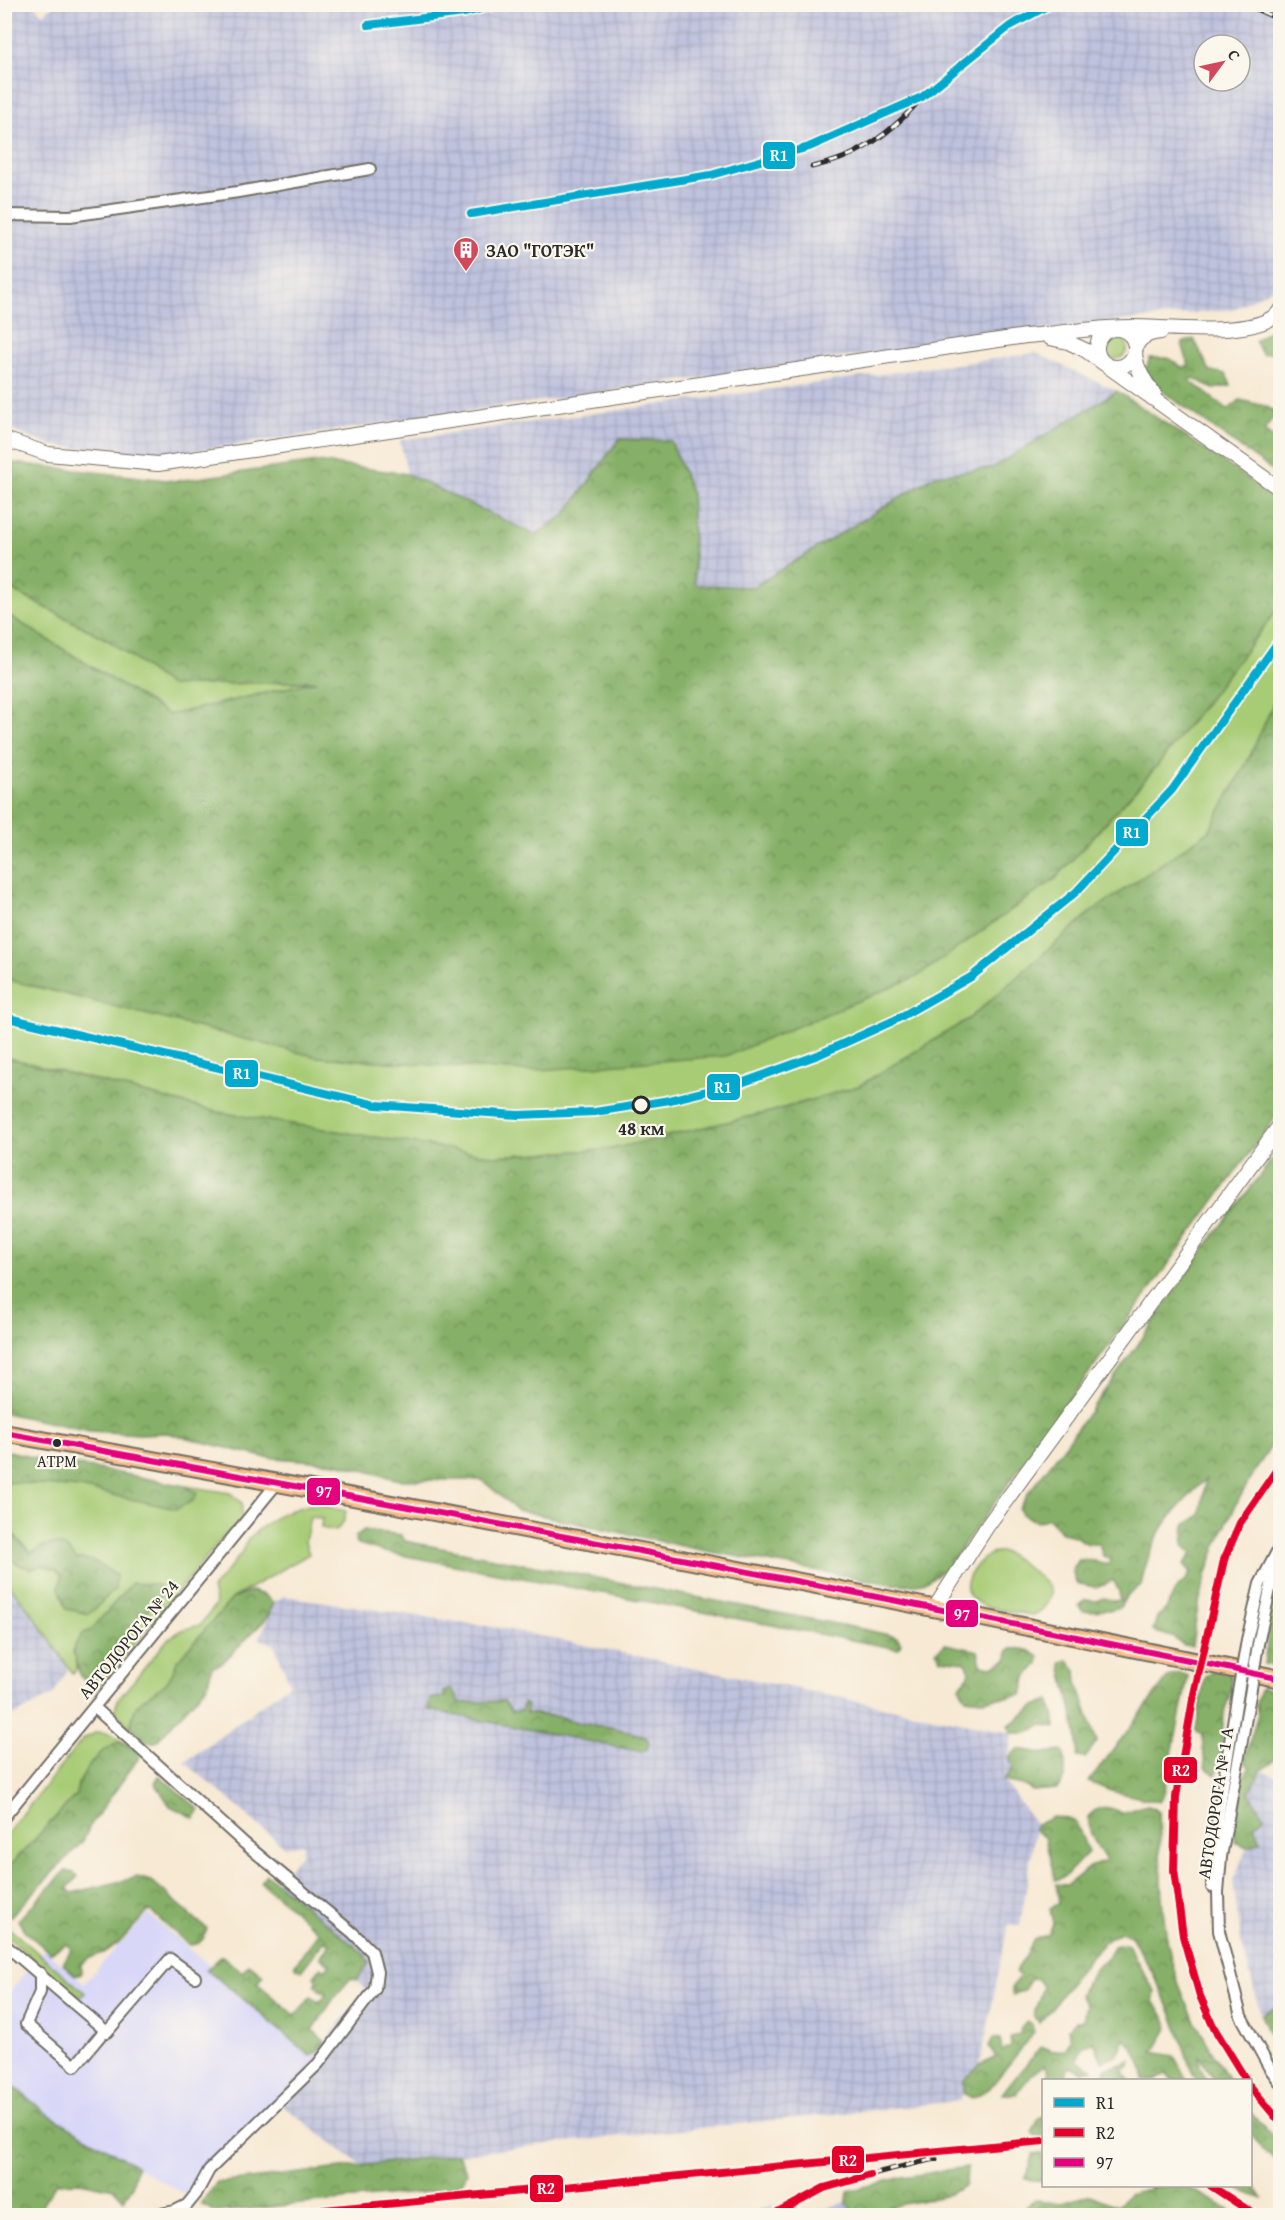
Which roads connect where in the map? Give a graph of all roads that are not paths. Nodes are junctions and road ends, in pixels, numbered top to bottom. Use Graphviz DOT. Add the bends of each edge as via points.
graph roads {
  1 [pos="370,169"];
  2 [pos="4,214"];
  3 [pos="1281,310"];
  4 [pos="1115,328"];
  5 [pos="1184,329"];
  6 [pos="1026,336"];
  7 [pos="1134,353"];
  8 [pos="1104,363"];
  9 [pos="1165,405"];
  10 [pos="4,439"];
  11 [pos="1281,489"];
  12 [pos="1281,1125"];
  13 [pos="4,1433"];
  14 [pos="278,1482"];
  15 [pos="1281,1546"];
  16 [pos="1281,1552"];
  17 [pos="934,1609"];
  18 [pos="1253,1642"];
  19 [pos="1281,1679"];
  20 [pos="94,1707"];
  21 [pos="4,1817"];
  22 [pos="1219,1931"];
  23 [pos="4,1944"];
  24 [pos="39,1973"];
  25 [pos="195,1977"];
  26 [pos="105,2030"];
  27 [pos="1281,2082"];
  28 [pos="150,2216"];
  1 -- 2 [label="street" via="70,216"];
  3 -- 5 [label="street" via="1263,324"];
  4 -- 5 [label="street"];
  4 -- 6 [label="street"];
  4 -- 7 [label="street" via="1132,338"];
  4 -- 8 [label="street" via="1104,333 1097,344"];
  5 -- 7 [label="street" via="1148,334"];
  6 -- 8 [label="street" via="1068,342"];
  6 -- 10 [label="street" via="158,464 48,454"];
  7 -- 8 [label="street" via="1122,365"];
  7 -- 9 [label="street" via="1142,378"];
  8 -- 9 [label="street"];
  9 -- 11 [label="street"];
  12 -- 17 [label="street" via="988,1525"];
  13 -- 14 [label="highway"];
  14 -- 17 [label="highway"];
  14 -- 20 [label="street, АВТОДОРОГА № 24"];
  15 -- 18 [label="street" via="1260,1584"];
  16 -- 18 [label="street"];
  17 -- 19 [label="highway"];
  18 -- 22 [label="street, АВТОДОРОГА № 1 А, bridge" via="1250,1695 1221,1857"];
  18 -- 22 [label="street, bridge" via="1238,1692 1212,1854 1212,1891"];
  20 -- 21 [label="street, АВТОДОРОГА № 24"];
  20 -- 28 [label="street" via="353,1934 372,1952 377,1972 375,1989 318,2064 209,2170 188,2205"];
  22 -- 27 [label="street, АВТОДОРОГА № 1 А" via="1241,2016"];
  23 -- 24 [label="street"];
  24 -- 26 [label="street"];
  24 -- 26 [label="street" via="40,1992 26,2024 75,2066"];
  25 -- 26 [label="street" via="170,1959"];
}
